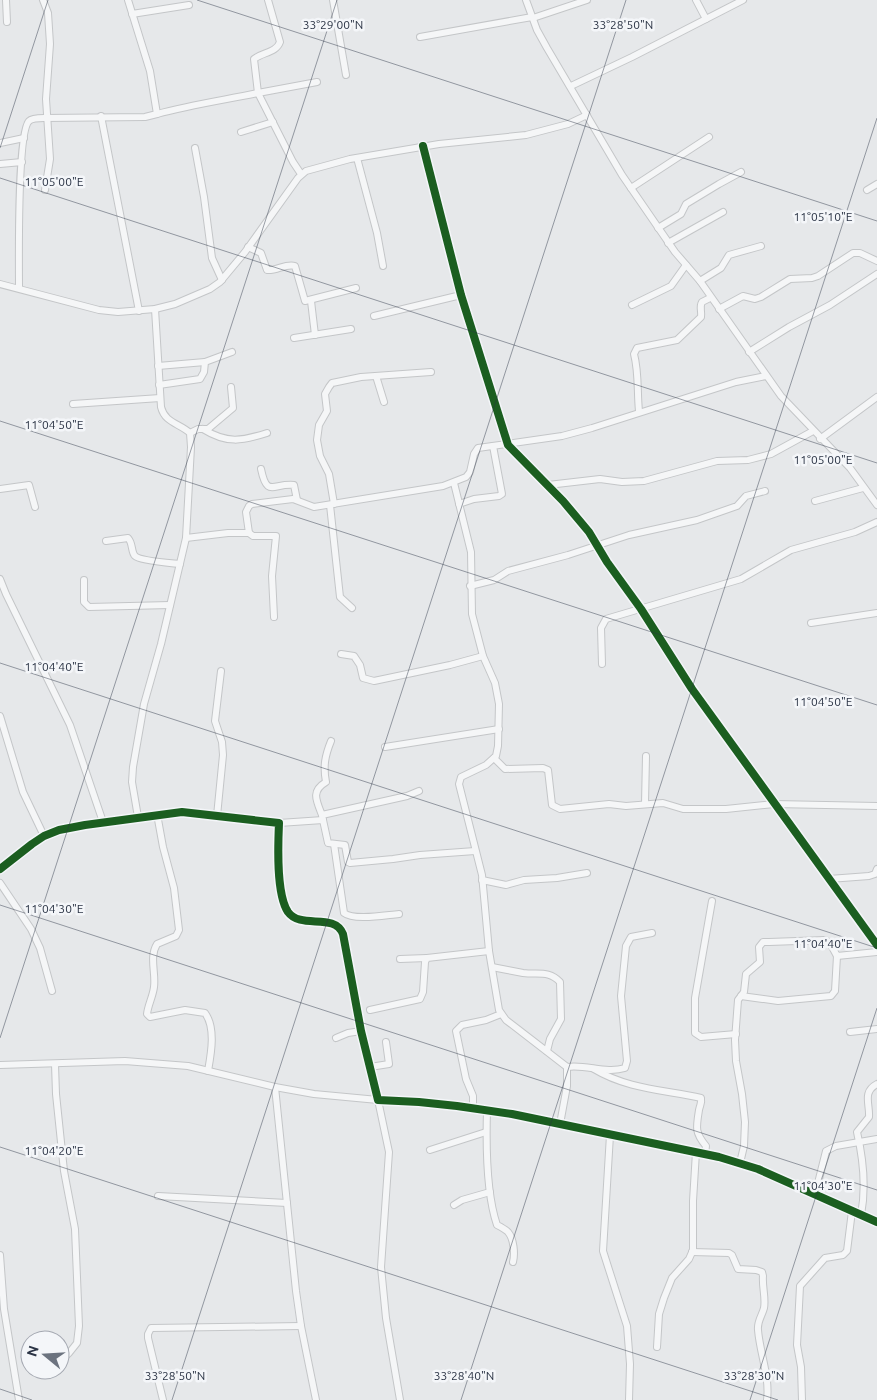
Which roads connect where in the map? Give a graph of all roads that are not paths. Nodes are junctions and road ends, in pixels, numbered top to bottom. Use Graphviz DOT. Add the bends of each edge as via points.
graph roads {
  1 [pos="6,0"];
  2 [pos="43,0"];
  3 [pos="128,0"];
  4 [pos="268,0"];
  5 [pos="332,0"];
  6 [pos="526,0"];
  7 [pos="587,0"];
  8 [pos="696,0"];
  9 [pos="743,0"];
  10 [pos="189,5"];
  11 [pos="132,14"];
  12 [pos="533,17"];
  13 [pos="706,19"];
  14 [pos="7,22"];
  15 [pos="420,37"];
  16 [pos="346,75"];
  17 [pos="317,82"];
  18 [pos="570,86"];
  19 [pos="258,93"];
  20 [pos="157,114"];
  21 [pos="588,115"];
  22 [pos="101,116"];
  23 [pos="48,118"];
  24 [pos="273,122"];
  25 [pos="241,132"];
  26 [pos="709,137"];
  27 [pos="24,138"];
  28 [pos="0,142"];
  29 [pos="423,146"];
  30 [pos="194,148"];
  31 [pos="357,158"];
  32 [pos="22,162"];
  33 [pos="0,164"];
  34 [pos="741,172"];
  35 [pos="304,173"];
  36 [pos="877,184"];
  37 [pos="631,188"];
  38 [pos="45,190"];
  39 [pos="867,190"];
  40 [pos="723,212"];
  41 [pos="658,228"];
  42 [pos="668,243"];
  43 [pos="761,246"];
  44 [pos="250,248"];
  45 [pos="877,261"];
  46 [pos="686,265"];
  47 [pos="382,266"];
  48 [pos="877,274"];
  49 [pos="222,280"];
  50 [pos="700,281"];
  51 [pos="0,284"];
  52 [pos="19,288"];
  53 [pos="356,288"];
  54 [pos="461,295"];
  55 [pos="710,298"];
  56 [pos="311,301"];
  57 [pos="632,305"];
  58 [pos="155,309"];
  59 [pos="719,309"];
  60 [pos="139,311"];
  61 [pos="374,316"];
  62 [pos="351,329"];
  63 [pos="315,335"];
  64 [pos="294,338"];
  65 [pos="232,352"];
  66 [pos="749,352"];
  67 [pos="205,362"];
  68 [pos="158,366"];
  69 [pos="431,372"];
  70 [pos="376,376"];
  71 [pos="766,376"];
  72 [pos="159,385"];
  73 [pos="231,386"];
  74 [pos="877,397"];
  75 [pos="160,398"];
  76 [pos="384,402"];
  77 [pos="73,404"];
  78 [pos="639,411"];
  79 [pos="203,429"];
  80 [pos="813,430"];
  81 [pos="190,433"];
  82 [pos="267,433"];
  83 [pos="820,439"];
  84 [pos="508,444"];
  85 [pos="493,446"];
  86 [pos="261,469"];
  87 [pos="454,482"];
  88 [pos="548,485"];
  89 [pos="863,488"];
  90 [pos="0,489"];
  91 [pos="765,491"];
  92 [pos="297,500"];
  93 [pos="815,501"];
  94 [pos="332,504"];
  95 [pos="459,504"];
  96 [pos="877,505"];
  97 [pos="35,507"];
  98 [pos="877,522"];
  99 [pos="249,533"];
  100 [pos="186,538"];
  101 [pos="106,541"];
  102 [pos="596,544"];
  103 [pos="180,564"];
  104 [pos="0,579"];
  105 [pos="84,580"];
  106 [pos="470,586"];
  107 [pos="3,595"];
  108 [pos="170,606"];
  109 [pos="352,608"];
  110 [pos="641,609"];
  111 [pos="877,613"];
  112 [pos="274,617"];
  113 [pos="811,623"];
  114 [pos="341,654"];
  115 [pos="483,656"];
  116 [pos="602,664"];
  117 [pos="221,671"];
  118 [pos="0,716"];
  119 [pos="498,729"];
  120 [pos="331,741"];
  121 [pos="385,747"];
  122 [pos="646,756"];
  123 [pos="494,758"];
  124 [pos="419,791"];
  125 [pos="645,804"];
  126 [pos="774,804"];
  127 [pos="877,806"];
  128 [pos="157,814"];
  129 [pos="217,816"];
  130 [pos="138,817"];
  131 [pos="323,818"];
  132 [pos="103,822"];
  133 [pos="279,823"];
  134 [pos="44,836"];
  135 [pos="334,844"];
  136 [pos="475,851"];
  137 [pos="0,869"];
  138 [pos="877,869"];
  139 [pos="587,873"];
  140 [pos="829,879"];
  141 [pos="482,880"];
  142 [pos="0,883"];
  143 [pos="712,901"];
  144 [pos="399,914"];
  145 [pos="652,933"];
  146 [pos="877,945"];
  147 [pos="489,951"];
  148 [pos="877,952"];
  149 [pos="837,956"];
  150 [pos="427,958"];
  151 [pos="400,959"];
  152 [pos="492,966"];
  153 [pos="52,991"];
  154 [pos="741,996"];
  155 [pos="370,1010"];
  156 [pos="501,1014"];
  157 [pos="877,1028"];
  158 [pos="361,1031"];
  159 [pos="850,1032"];
  160 [pos="736,1034"];
  161 [pos="336,1038"];
  162 [pos="386,1042"];
  163 [pos="547,1051"];
  164 [pos="54,1064"];
  165 [pos="0,1065"];
  166 [pos="370,1067"];
  167 [pos="567,1067"];
  168 [pos="208,1070"];
  169 [pos="594,1070"];
  170 [pos="877,1084"];
  171 [pos="275,1087"];
  172 [pos="378,1100"];
  173 [pos="473,1108"];
  174 [pos="486,1110"];
  175 [pos="560,1124"];
  176 [pos="486,1132"];
  177 [pos="610,1135"];
  178 [pos="877,1139"];
  179 [pos="860,1143"];
  180 [pos="430,1150"];
  181 [pos="696,1152"];
  182 [pos="705,1154"];
  183 [pos="740,1163"];
  184 [pos="490,1192"];
  185 [pos="815,1195"];
  186 [pos="158,1196"];
  187 [pos="286,1203"];
  188 [pos="454,1205"];
  189 [pos="852,1211"];
  190 [pos="861,1215"];
  191 [pos="877,1222"];
  192 [pos="692,1252"];
  193 [pos="0,1255"];
  194 [pos="513,1262"];
  195 [pos="301,1326"];
  196 [pos="658,1347"];
  197 [pos="70,1353"];
  198 [pos="19,1400"];
  199 [pos="162,1400"];
  200 [pos="316,1400"];
  201 [pos="400,1400"];
  202 [pos="629,1400"];
  203 [pos="767,1400"];
  204 [pos="802,1400"];
  1 -- 14 [label="street"];
  2 -- 23 [label="street" via="48,13 50,44 46,99"];
  3 -- 11 [label="street"];
  4 -- 19 [label="street" via="280,42 278,48 254,59"];
  5 -- 16 [label="street"];
  6 -- 12 [label="street"];
  7 -- 12 [label="street"];
  8 -- 13 [label="street"];
  9 -- 13 [label="street"];
  10 -- 11 [label="street"];
  11 -- 20 [label="street" via="150,71"];
  12 -- 15 [label="street"];
  12 -- 18 [label="street" via="543,41"];
  13 -- 18 [label="street"];
  17 -- 19 [label="street"];
  18 -- 21 [label="street"];
  19 -- 20 [label="street"];
  19 -- 24 [label="street"];
  20 -- 22 [label="street" via="145,117"];
  21 -- 29 [label="street" via="526,135"];
  21 -- 37 [label="street"];
  22 -- 23 [label="street"];
  22 -- 60 [label="street"];
  23 -- 27 [label="street" via="29,121"];
  23 -- 38 [label="street" via="50,159"];
  24 -- 25 [label="street"];
  24 -- 35 [label="street" via="293,162"];
  26 -- 37 [label="street"];
  27 -- 28 [label="street"];
  27 -- 32 [label="street"];
  29 -- 31 [label="street"];
  29 -- 54 [label="street"];
  30 -- 49 [label="street" via="212,258"];
  31 -- 35 [label="street"];
  31 -- 47 [label="street" via="377,233"];
  32 -- 33 [label="street"];
  32 -- 52 [label="street" via="18,211"];
  34 -- 41 [label="street" via="686,204 681,214"];
  35 -- 44 [label="street"];
  36 -- 39 [label="street"];
  37 -- 41 [label="street"];
  40 -- 42 [label="street"];
  41 -- 42 [label="street"];
  42 -- 46 [label="street"];
  43 -- 50 [label="street" via="729,255 721,268"];
  44 -- 49 [label="street"];
  44 -- 56 [label="street" via="261,252 267,270 295,266 304,300"];
  45 -- 59 [label="street" via="853,253 818,276 790,279 760,297 743,296"];
  46 -- 50 [label="street"];
  46 -- 57 [label="street" via="671,286"];
  48 -- 66 [label="street"];
  49 -- 58 [label="street" via="199,295"];
  50 -- 55 [label="street"];
  51 -- 52 [label="street"];
  52 -- 60 [label="street" via="100,310"];
  53 -- 56 [label="street"];
  54 -- 61 [label="street"];
  54 -- 84 [label="street"];
  55 -- 59 [label="street"];
  55 -- 78 [label="street" via="702,302 701,317 681,338 634,350"];
  56 -- 63 [label="street"];
  58 -- 60 [label="street"];
  58 -- 68 [label="street"];
  59 -- 66 [label="street"];
  62 -- 63 [label="street"];
  63 -- 64 [label="street"];
  65 -- 67 [label="street"];
  66 -- 71 [label="street"];
  67 -- 68 [label="street"];
  67 -- 72 [label="street" via="200,379"];
  68 -- 72 [label="street"];
  69 -- 70 [label="street"];
  70 -- 76 [label="street"];
  70 -- 94 [label="street" via="332,383 326,390 327,411 317,440 328,474"];
  71 -- 78 [label="street"];
  71 -- 80 [label="street"];
  72 -- 75 [label="street"];
  73 -- 79 [label="street" via="233,408 211,427"];
  74 -- 83 [label="street"];
  75 -- 77 [label="street"];
  75 -- 81 [label="street" via="165,417"];
  78 -- 84 [label="street" via="562,436"];
  79 -- 81 [label="street"];
  79 -- 82 [label="street" via="233,441"];
  80 -- 83 [label="street"];
  80 -- 88 [label="street" via="771,454 748,460 717,461 644,481 600,480"];
  81 -- 100 [label="street"];
  83 -- 89 [label="street" via="850,468"];
  84 -- 85 [label="street"];
  84 -- 88 [label="street"];
  85 -- 87 [label="street" via="478,448 470,472"];
  85 -- 95 [label="street" via="502,494"];
  86 -- 92 [label="street" via="267,486 294,485"];
  87 -- 94 [label="street"];
  87 -- 95 [label="street"];
  88 -- 102 [label="street"];
  89 -- 93 [label="street"];
  89 -- 96 [label="street"];
  90 -- 97 [label="street" via="30,485"];
  91 -- 102 [label="street" via="746,496 737,506 697,520"];
  92 -- 94 [label="street" via="314,507"];
  92 -- 99 [label="street" via="249,506 246,512"];
  94 -- 109 [label="street" via="340,597"];
  95 -- 106 [label="street" via="471,552"];
  98 -- 110 [label="street" via="855,532 791,550 741,579"];
  99 -- 100 [label="street"];
  99 -- 112 [label="street" via="253,536 276,536 272,576"];
  100 -- 103 [label="street"];
  101 -- 103 [label="street" via="128,538 133,553 139,558"];
  102 -- 106 [label="street" via="568,555 508,570 494,580"];
  102 -- 110 [label="street"];
  103 -- 108 [label="street"];
  104 -- 107 [label="street"];
  105 -- 108 [label="street" via="84,602 89,607"];
  106 -- 115 [label="street" via="472,614"];
  107 -- 132 [label="street" via="70,725"];
  108 -- 130 [label="street" via="137,738 132,782"];
  110 -- 116 [label="street" via="602,623"];
  110 -- 126 [label="street" via="692,689"];
  111 -- 113 [label="street"];
  114 -- 115 [label="street" via="354,656 363,678 374,681"];
  115 -- 119 [label="street" via="497,691"];
  117 -- 129 [label="street" via="215,722 223,755"];
  118 -- 134 [label="street" via="23,792"];
  119 -- 121 [label="street"];
  119 -- 123 [label="street"];
  120 -- 131 [label="street" via="324,758 326,782 316,789"];
  122 -- 125 [label="street"];
  123 -- 125 [label="street" via="505,769 548,770 552,805 558,808"];
  123 -- 136 [label="street" via="458,781"];
  124 -- 131 [label="street"];
  125 -- 126 [label="street" via="662,803 683,809"];
  126 -- 127 [label="street"];
  126 -- 140 [label="street"];
  128 -- 129 [label="street" via="182,812"];
  128 -- 130 [label="street"];
  128 -- 168 [label="street" via="174,888 179,930 176,936 155,946 154,988 147,1014 185,1010 206,1015 211,1044"];
  129 -- 133 [label="street"];
  130 -- 132 [label="street"];
  131 -- 133 [label="street"];
  131 -- 135 [label="street" via="328,843"];
  132 -- 134 [label="street"];
  133 -- 158 [label="street" via="278,870 285,906 297,918 334,924 340,928"];
  134 -- 137 [label="street"];
  135 -- 136 [label="street" via="346,846 350,863"];
  135 -- 144 [label="street" via="344,913 349,916"];
  136 -- 141 [label="street"];
  138 -- 140 [label="street" via="869,876"];
  139 -- 141 [label="street" via="506,885"];
  140 -- 146 [label="street"];
  141 -- 147 [label="street"];
  142 -- 153 [label="street" via="40,948"];
  143 -- 160 [label="street" via="695,998 694,1027 701,1037"];
  145 -- 169 [label="street" via="631,937 626,946 621,996 625,1068"];
  147 -- 150 [label="street"];
  147 -- 152 [label="street"];
  148 -- 149 [label="street"];
  149 -- 154 [label="street" via="835,991 831,996 783,1001"];
  149 -- 154 [label="street" via="828,940 763,942 759,947 760,962 746,974"];
  150 -- 151 [label="street"];
  150 -- 155 [label="street" via="420,999"];
  152 -- 156 [label="street"];
  152 -- 163 [label="street" via="524,973 545,973 560,982 561,1019"];
  154 -- 160 [label="street"];
  156 -- 163 [label="street"];
  156 -- 173 [label="street" via="462,1025 456,1031 473,1096"];
  157 -- 159 [label="street"];
  158 -- 161 [label="street"];
  158 -- 166 [label="street"];
  160 -- 183 [label="street" via="736,1061 745,1122"];
  162 -- 166 [label="street" via="389,1064"];
  163 -- 167 [label="street"];
  164 -- 165 [label="street"];
  164 -- 168 [label="street" via="124,1061"];
  164 -- 197 [label="street" via="64,1171 75,1229 79,1326 77,1343"];
  166 -- 172 [label="street"];
  167 -- 169 [label="street"];
  167 -- 175 [label="street"];
  168 -- 171 [label="street"];
  169 -- 182 [label="street" via="628,1084 701,1098 698,1136 706,1146"];
  170 -- 179 [label="street" via="868,1096 870,1114 858,1129"];
  171 -- 172 [label="street"];
  171 -- 187 [label="street"];
  172 -- 173 [label="street"];
  172 -- 201 [label="street" via="388,1152 381,1266"];
  173 -- 174 [label="street"];
  174 -- 175 [label="street"];
  174 -- 176 [label="street"];
  175 -- 177 [label="street"];
  176 -- 180 [label="street"];
  176 -- 184 [label="street"];
  177 -- 181 [label="street"];
  177 -- 202 [label="street" via="604,1251 627,1326"];
  178 -- 179 [label="street"];
  179 -- 185 [label="street" via="836,1146 826,1151"];
  179 -- 190 [label="street"];
  181 -- 182 [label="street"];
  181 -- 192 [label="street"];
  182 -- 183 [label="street"];
  183 -- 185 [label="street"];
  184 -- 188 [label="street"];
  184 -- 194 [label="street" via="497,1225 512,1239"];
  185 -- 189 [label="street"];
  186 -- 187 [label="street"];
  187 -- 195 [label="street"];
  189 -- 190 [label="street"];
  189 -- 204 [label="street" via="847,1251 843,1255 825,1258 800,1286 797,1345"];
  190 -- 191 [label="street"];
  192 -- 196 [label="street" via="684,1267 672,1278 664,1298 659,1314"];
  192 -- 203 [label="street" via="726,1252 732,1255 738,1269 762,1272 764,1308 758,1328"];
  193 -- 198 [label="street" via="4,1309"];
  195 -- 199 [label="street" via="151,1328 148,1338"];
  195 -- 200 [label="street"];
}
